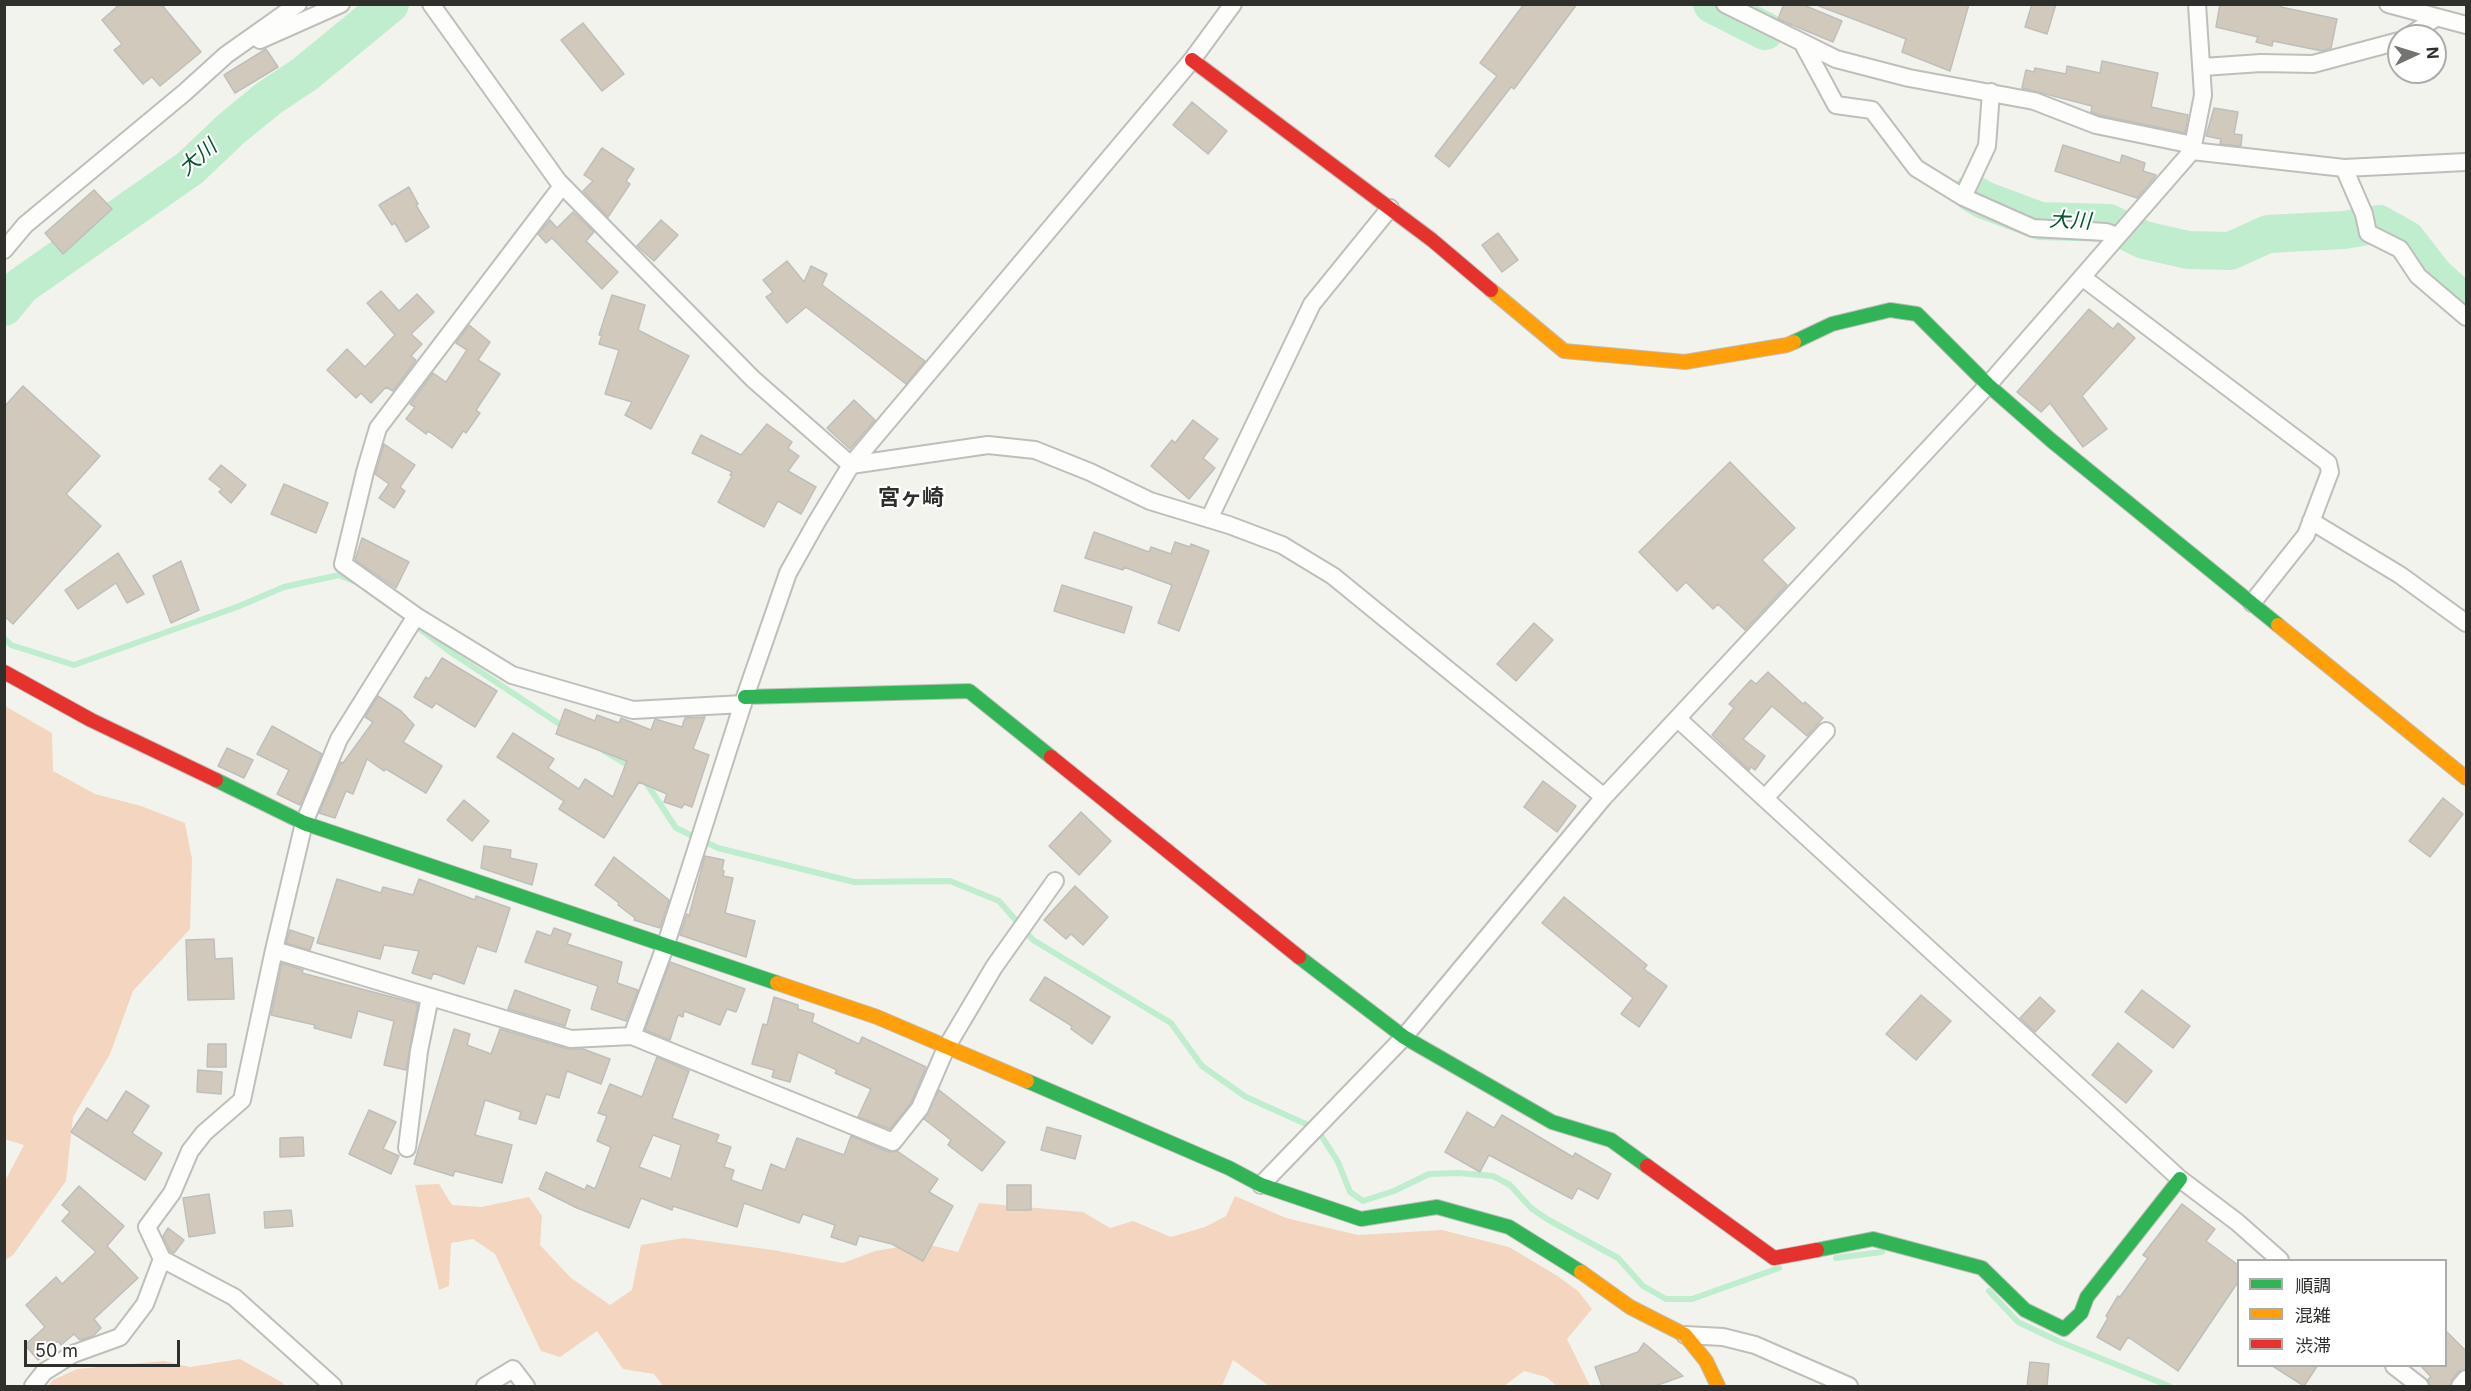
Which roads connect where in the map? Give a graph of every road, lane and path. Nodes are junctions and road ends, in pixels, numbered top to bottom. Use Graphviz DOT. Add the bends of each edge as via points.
graph roads {
  1 [pos="298,4"];
  2 [pos="341,4"];
  3 [pos="431,4"];
  4 [pos="1233,4"];
  5 [pos="1725,4"];
  6 [pos="2197,4"];
  7 [pos="2388,4"];
  8 [pos="2437,17"];
  9 [pos="2427,24"];
  10 [pos="2466,25"];
  11 [pos="1803,44"];
  12 [pos="2387,44"];
  13 [pos="226,55"];
  14 [pos="1192,60"];
  15 [pos="2203,67"];
  16 [pos="1991,92"];
  17 [pos="2192,148"];
  18 [pos="2466,162"];
  19 [pos="2344,168"];
  20 [pos="562,186"];
  21 [pos="1962,197"];
  22 [pos="1390,208"];
  23 [pos="2117,236"];
  24 [pos="4,250"];
  25 [pos="2082,277"];
  26 [pos="2466,317"];
  27 [pos="1988,385"];
  28 [pos="851,465"];
  29 [pos="1209,519"];
  30 [pos="2311,521"];
  31 [pos="2252,603"];
  32 [pos="416,616"];
  33 [pos="2466,623"];
  34 [pos="4,672"];
  35 [pos="744,700"];
  36 [pos="1678,719"];
  37 [pos="1826,731"];
  38 [pos="2466,778"];
  39 [pos="1604,797"];
  40 [pos="1765,798"];
  41 [pos="304,823"];
  42 [pos="1055,881"];
  43 [pos="666,944"];
  44 [pos="274,950"];
  45 [pos="430,997"];
  46 [pos="632,1036"];
  47 [pos="1404,1036"];
  48 [pos="946,1048"];
  49 [pos="407,1148"];
  50 [pos="2180,1179"];
  51 [pos="1261,1185"];
  52 [pos="162,1259"];
  53 [pos="2279,1259"];
  54 [pos="1685,1335"];
  55 [pos="2396,1367"];
  56 [pos="2466,1379"];
  57 [pos="33,1386"];
  58 [pos="333,1386"];
  59 [pos="485,1386"];
  60 [pos="526,1386"];
  61 [pos="1718,1386"];
  62 [pos="1850,1386"];
  63 [pos="2420,1386"];
  64 [pos="2460,1386"];
  1 -- 13 [label="street"];
  2 -- 13 [label="street"];
  3 -- 20 [label="street"];
  4 -- 14 [label="street"];
  5 -- 11 [label="street"];
  6 -- 15 [label="street"];
  7 -- 8 [label="street"];
  8 -- 9 [label="street"];
  8 -- 10 [label="street"];
  11 -- 16 [label="street" via="1836,59"];
  11 -- 21 [label="street" via="1836,105 1872,110 1916,168"];
  12 -- 15 [label="street" via="2313,64"];
  13 -- 24 [label="street" via="25,225"];
  14 -- 22 [label="street"];
  14 -- 28 [label="street"];
  15 -- 17 [label="street" via="2203,95"];
  16 -- 17 [label="street" via="2034,101 2096,125"];
  16 -- 21 [label="street" via="1987,146"];
  17 -- 19 [label="street"];
  17 -- 23 [label="street"];
  18 -- 19 [label="street"];
  19 -- 26 [label="street" via="2368,233 2400,249 2418,276"];
  20 -- 28 [label="street" via="753,379"];
  20 -- 32 [label="street" via="378,428 343,564"];
  21 -- 23 [label="street" via="2033,228"];
  22 -- 27 [label="street" via="1564,351 1685,362 1787,345 1832,324 1890,310 1917,314"];
  22 -- 29 [label="street" via="1312,304"];
  23 -- 25 [label="street"];
  25 -- 27 [label="street"];
  25 -- 30 [label="street" via="2328,463 2330,472"];
  27 -- 31 [label="street"];
  27 -- 36 [label="street"];
  28 -- 29 [label="street" via="988,446 1035,450 1150,501"];
  28 -- 35 [label="street" via="788,573"];
  29 -- 39 [label="street" via="1282,545 1333,576"];
  30 -- 31 [label="street" via="2306,536"];
  30 -- 33 [label="street" via="2400,575"];
  31 -- 38 [label="street"];
  32 -- 35 [label="street" via="512,675 633,710"];
  32 -- 41 [label="street" via="339,739"];
  34 -- 41 [label="street" via="90,720"];
  35 -- 43 [label="street"];
  35 -- 47 [label="street" via="969,691 1314,969"];
  36 -- 39 [label="street"];
  36 -- 40 [label="street"];
  37 -- 40 [label="street"];
  39 -- 47 [label="street"];
  40 -- 50 [label="street"];
  41 -- 43 [label="street"];
  41 -- 44 [label="street"];
  42 -- 48 [label="street" via="994,967"];
  43 -- 46 [label="street"];
  43 -- 48 [label="street" via="877,1017"];
  44 -- 45 [label="street"];
  44 -- 52 [label="street" via="242,1100 204,1133 190,1151 172,1193 147,1227"];
  45 -- 46 [label="street" via="571,1039"];
  45 -- 49 [label="street"];
  46 -- 48 [label="street" via="893,1142 920,1108"];
  47 -- 50 [label="street" via="1552,1122 1611,1140 1774,1258 1873,1239 1982,1268 2025,1310 2064,1329 2081,1313 2087,1297"];
  47 -- 51 [label="street"];
  48 -- 51 [label="street"];
  50 -- 53 [label="street"];
  51 -- 54 [label="street" via="1361,1219 1437,1208 1509,1227 1630,1307"];
  52 -- 57 [label="street" via="145,1304 120,1337 73,1354 44,1372"];
  52 -- 58 [label="street" via="234,1297"];
  54 -- 61 [label="street" via="1706,1361"];
  54 -- 62 [label="street" via="1723,1337 1755,1345"];
  55 -- 63 [label="street"];
  56 -- 64 [label="street"];
  59 -- 60 [label="street" via="513,1369"];
}
